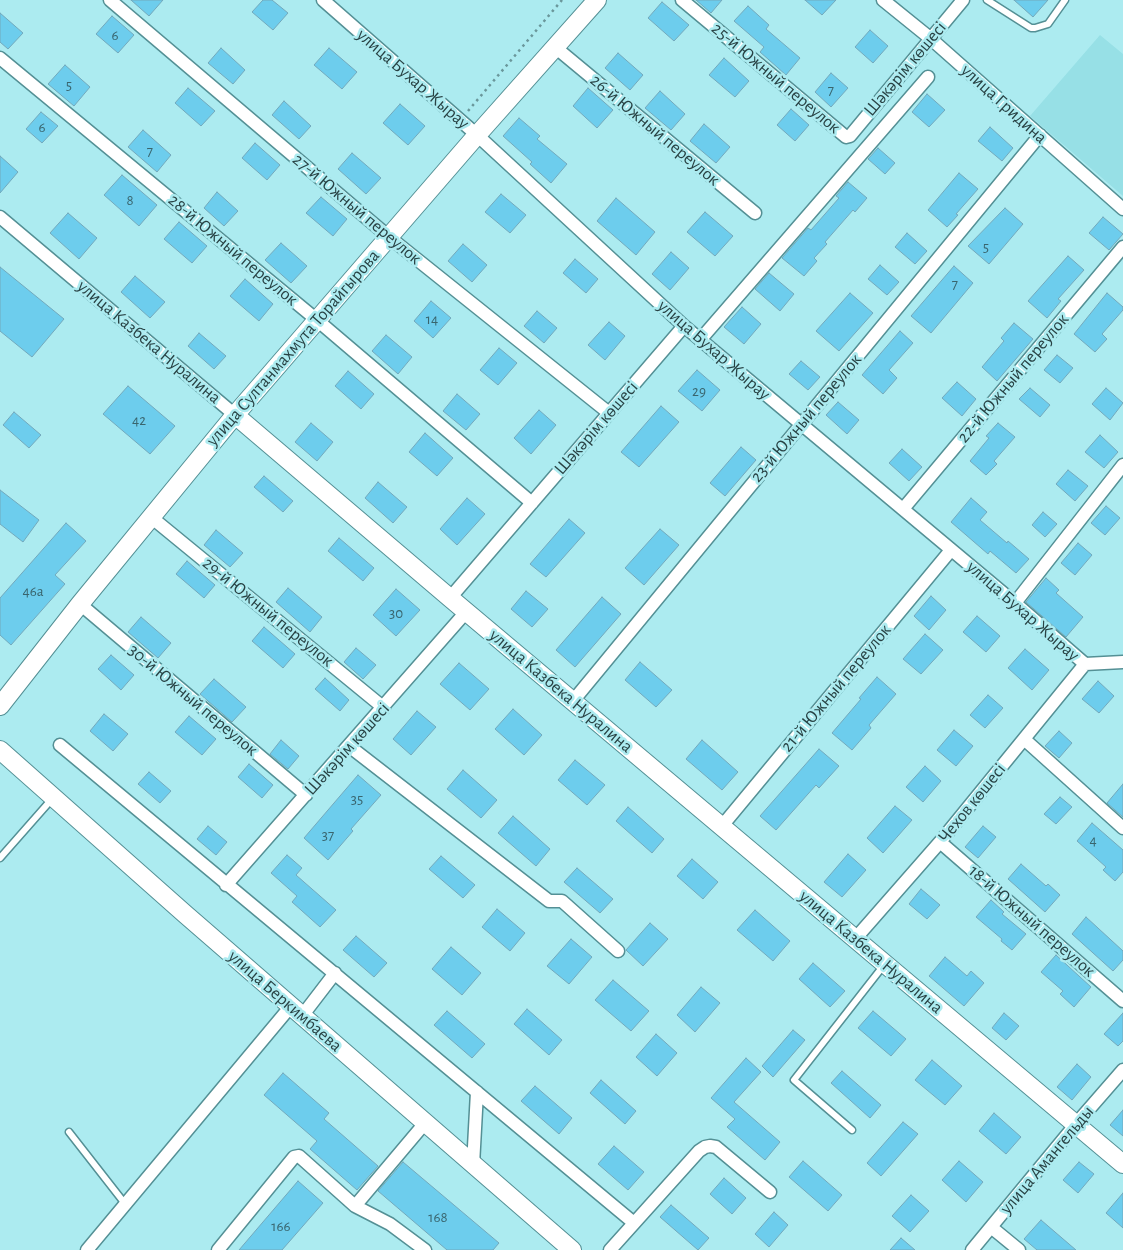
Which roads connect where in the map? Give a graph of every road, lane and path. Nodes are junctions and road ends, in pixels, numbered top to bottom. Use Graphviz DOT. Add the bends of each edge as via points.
graph roads {
  1 [pos="110,0"];
  2 [pos="323,0"];
  3 [pos="562,0"];
  4 [pos="597,0"];
  5 [pos="682,0"];
  6 [pos="883,0"];
  7 [pos="963,0"];
  8 [pos="987,0"];
  9 [pos="1065,0"];
  10 [pos="930,38"];
  11 [pos="555,48"];
  12 [pos="0,58"];
  13 [pos="928,77"];
  14 [pos="460,120"];
  15 [pos="477,135"];
  16 [pos="1040,135"];
  17 [pos="846,137"];
  18 [pos="1123,210"];
  19 [pos="756,213"];
  20 [pos="0,218"];
  21 [pos="389,237"];
  22 [pos="1123,247"];
  23 [pos="317,320"];
  24 [pos="684,326"];
  25 [pos="700,340"];
  26 [pos="609,413"];
  27 [pos="235,415"];
  28 [pos="800,424"];
  29 [pos="1123,465"];
  30 [pos="532,503"];
  31 [pos="903,509"];
  32 [pos="152,517"];
  33 [pos="951,550"];
  34 [pos="450,598"];
  35 [pos="1015,603"];
  36 [pos="80,604"];
  37 [pos="466,612"];
  38 [pos="1123,662"];
  39 [pos="1085,664"];
  40 [pos="573,701"];
  41 [pos="0,706"];
  42 [pos="384,708"];
  43 [pos="1024,739"];
  44 [pos="60,745"];
  45 [pos="349,746"];
  46 [pos="0,750"];
  47 [pos="306,795"];
  48 [pos="53,797"];
  49 [pos="722,826"];
  50 [pos="1123,828"];
  51 [pos="940,842"];
  52 [pos="0,858"];
  53 [pos="226,885"];
  54 [pos="855,938"];
  55 [pos="618,951"];
  56 [pos="885,964"];
  57 [pos="335,973"];
  58 [pos="1123,1001"];
  59 [pos="296,1011"];
  60 [pos="1123,1070"];
  61 [pos="477,1092"];
  62 [pos="426,1123"];
  63 [pos="1076,1124"];
  64 [pos="852,1130"];
  65 [pos="69,1132"];
  66 [pos="1123,1164"];
  67 [pos="473,1165"];
  68 [pos="770,1192"];
  69 [pos="126,1205"];
  70 [pos="355,1206"];
  71 [pos="634,1223"];
  72 [pos="991,1227"];
  73 [pos="87,1250"];
  74 [pos="218,1250"];
  75 [pos="425,1250"];
  76 [pos="572,1250"];
  77 [pos="610,1250"];
  78 [pos="972,1250"];
  79 [pos="1019,1250"];
  1 -- 21 [label="street, 27-й Южный переулок"];
  2 -- 14 [label="street, улица Бухар Жырау"];
  3 -- 14 [label="path"];
  4 -- 11 [label="street, улица Султанмахмута Торайгырова"];
  5 -- 17 [label="street, 25-й Южный переулок"];
  6 -- 10 [label="street, улица Гридина"];
  7 -- 10 [label="street, Шәкәрім көшесі"];
  8 -- 9 [label="lane" via="1035,28 1048,24"];
  10 -- 16 [label="street, улица Гридина"];
  10 -- 17 [label="street, Шәкәрім көшесі"];
  11 -- 15 [label="street, улица Султанмахмута Торайгырова"];
  11 -- 19 [label="street, 26-й Южный переулок"];
  12 -- 23 [label="street, 28-й Южный переулок"];
  13 -- 25 [label="street"];
  14 -- 15 [label="street, улица Бухар Жырау"];
  15 -- 21 [label="street, улица Султанмахмута Торайгырова"];
  15 -- 24 [label="street, улица Бухар Жырау"];
  16 -- 18 [label="street, улица Гридина"];
  16 -- 28 [label="street, 23-й Южный переулок"];
  20 -- 27 [label="street, улица Казбека Нуралина"];
  21 -- 23 [label="street, улица Султанмахмута Торайгырова"];
  21 -- 26 [label="street, 27-й Южный переулок"];
  22 -- 31 [label="street, 22-й Южный переулок"];
  23 -- 27 [label="street, улица Султанмахмута Торайгырова"];
  23 -- 30 [label="street, 28-й Южный переулок"];
  24 -- 25 [label="street, улица Бухар Жырау"];
  24 -- 26 [label="street, Шәкәрім көшесі"];
  25 -- 28 [label="street, улица Бухар Жырау"];
  26 -- 30 [label="street, Шәкәрім көшесі"];
  27 -- 32 [label="street, улица Султанмахмута Торайгырова"];
  27 -- 34 [label="street, улица Казбека Нуралина"];
  28 -- 31 [label="street, улица Бухар Жырау"];
  28 -- 40 [label="street, 23-й Южный переулок"];
  29 -- 35 [label="street"];
  30 -- 34 [label="street, Шәкәрім көшесі"];
  31 -- 33 [label="street, улица Бухар Жырау"];
  32 -- 36 [label="street, улица Султанмахмута Торайгырова"];
  32 -- 42 [label="street, 29-й Южный переулок"];
  33 -- 35 [label="street, улица Бухар Жырау"];
  33 -- 49 [label="street, 21-й Южный переулок"];
  34 -- 37 [label="street, улица Казбека Нуралина"];
  35 -- 39 [label="street, улица Бухар Жырау"];
  36 -- 41 [label="street, улица Султанмахмута Торайгырова"];
  36 -- 47 [label="street, 30-й Южный переулок"];
  37 -- 40 [label="street, улица Казбека Нуралина"];
  37 -- 42 [label="street, Шәкәрім көшесі"];
  38 -- 39 [label="street, улица Бухар Жырау"];
  39 -- 43 [label="street, Чехов көшесі"];
  40 -- 49 [label="street, улица Казбека Нуралина"];
  42 -- 45 [label="street, Шәкәрім көшесі"];
  43 -- 50 [label="street"];
  43 -- 51 [label="street, Чехов көшесі"];
  44 -- 53 [label="street"];
  45 -- 47 [label="street, Шәкәрім көшесі"];
  45 -- 55 [label="street" via="549,901 562,901"];
  46 -- 48 [label="street, улица Беркимбаева"];
  47 -- 53 [label="street, Шәкәрім көшесі"];
  48 -- 52 [label="lane"];
  48 -- 59 [label="street, улица Беркимбаева"];
  49 -- 54 [label="street, улица Казбека Нуралина"];
  51 -- 54 [label="street, Чехов көшесі"];
  51 -- 58 [label="street, 18-й Южный переулок"];
  53 -- 57 [label="street"];
  54 -- 56 [label="street, улица Казбека Нуралина"];
  56 -- 63 [label="street, улица Казбека Нуралина"];
  56 -- 64 [label="lane" via="794,1080"];
  57 -- 59 [label="street"];
  57 -- 61 [label="street"];
  59 -- 62 [label="street, улица Беркимбаева"];
  59 -- 69 [label="street"];
  60 -- 63 [label="street, улица Амангельды"];
  61 -- 67 [label="street"];
  61 -- 71 [label="street"];
  62 -- 67 [label="street, улица Беркимбаева"];
  62 -- 70 [label="street"];
  63 -- 66 [label="street, улица Казбека Нуралина"];
  63 -- 72 [label="street, улица Амангельды"];
  65 -- 69 [label="lane"];
  67 -- 76 [label="street, улица Беркимбаева"];
  68 -- 71 [label="street" via="716,1147 705,1147"];
  69 -- 73 [label="street"];
  70 -- 74 [label="street" via="303,1159 294,1157"];
  70 -- 75 [label="street" via="390,1224"];
  71 -- 77 [label="street"];
  72 -- 78 [label="street, улица Амангельды"];
  72 -- 79 [label="street"];
}
